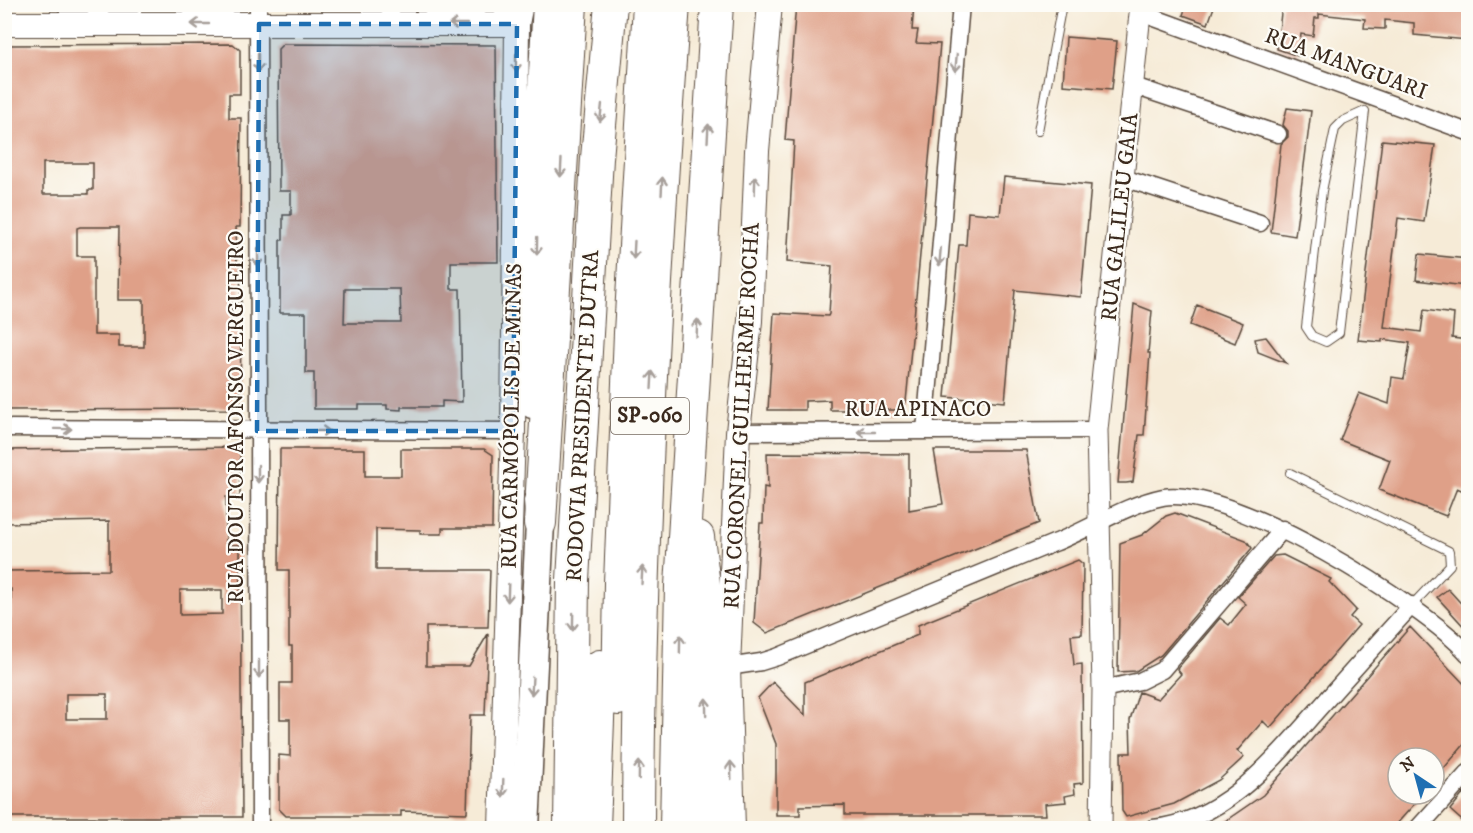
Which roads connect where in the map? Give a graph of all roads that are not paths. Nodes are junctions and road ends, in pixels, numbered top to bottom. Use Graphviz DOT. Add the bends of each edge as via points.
graph roads {
  1 [pos="547,4"];
  2 [pos="571,4"];
  3 [pos="611,4"];
  4 [pos="649,4"];
  5 [pos="674,4"];
  6 [pos="717,4"];
  7 [pos="770,4"];
  8 [pos="961,4"];
  9 [pos="1062,4"];
  10 [pos="1141,9"];
  11 [pos="258,14"];
  12 [pos="519,14"];
  13 [pos="4,24"];
  14 [pos="1134,86"];
  15 [pos="1366,103"];
  16 [pos="1038,131"];
  17 [pos="1468,132"];
  18 [pos="1278,134"];
  19 [pos="1124,178"];
  20 [pos="1260,223"];
  21 [pos="630,333"];
  22 [pos="4,428"];
  23 [pos="1097,430"];
  24 [pos="257,431"];
  25 [pos="513,431"];
  26 [pos="925,431"];
  27 [pos="738,432"];
  28 [pos="690,470"];
  29 [pos="1290,472"];
  30 [pos="540,523"];
  31 [pos="1100,523"];
  32 [pos="1283,529"];
  33 [pos="1412,605"];
  34 [pos="1468,654"];
  35 [pos="728,667"];
  36 [pos="1103,689"];
  37 [pos="1468,773"];
  38 [pos="260,828"];
  39 [pos="501,828"];
  40 [pos="525,828"];
  41 [pos="570,828"];
  42 [pos="594,828"];
  43 [pos="616,828"];
  44 [pos="638,828"];
  45 [pos="675,828"];
  46 [pos="708,828"];
  47 [pos="733,828"];
  48 [pos="1101,828"];
  49 [pos="1153,828"];
  50 [pos="1418,828"];
  1 -- 30 [label="highway, one-way" via="532,424"];
  2 -- 30 [label="highway, one-way"];
  3 -- 41 [label="highway, RODOVIA PRESIDENTE DUTRA / SP-060, one-way" via="597,158 573,580"];
  4 -- 21 [label="highway, RODOVIA PRESIDENTE DUTRA / SP-060, one-way"];
  44 -- 5 [label="highway, SP-060, one-way" via="642,584"];
  28 -- 6 [label="highway, SP-060, one-way"];
  27 -- 7 [label="main road, RUA CORONEL GUILHERME ROCHA, one-way" via="750,321 757,151"];
  8 -- 26 [label="street, one-way"];
  9 -- 16 [label="lane"];
  10 -- 14 [label="street, RUA GALILEU GAIA"];
  10 -- 15 [label="street, RUA MANGUARI"];
  12 -- 11 [label="main road, one-way"];
  11 -- 13 [label="main road, one-way"];
  11 -- 24 [label="street, RUA DOUTOR AFONSO VERGUEIRO, one-way"];
  12 -- 25 [label="main road, RUA CARMÓPOLIS DE MINAS, one-way"];
  14 -- 18 [label="street"];
  14 -- 19 [label="street, RUA GALILEU GAIA"];
  15 -- 15 [label="lane" via="1339,333 1326,342 1312,336 1306,327 1322,191 1335,129"];
  15 -- 17 [label="street, RUA MANGUARI"];
  19 -- 20 [label="street"];
  19 -- 23 [label="street, RUA GALILEU GAIA"];
  21 -- 42 [label="highway" via="612,385"];
  21 -- 43 [label="highway, RODOVIA PRESIDENTE DUTRA / SP-060"];
  22 -- 24 [label="street, one-way"];
  23 -- 26 [label="street, RUA APINACO"];
  23 -- 31 [label="street, RUA GALILEU GAIA"];
  24 -- 25 [label="street, one-way"];
  24 -- 38 [label="street, RUA DOUTOR AFONSO VERGUEIRO, one-way"];
  25 -- 39 [label="main road, RUA CARMÓPOLIS DE MINAS, one-way"];
  26 -- 27 [label="street, RUA APINACO, one-way"];
  27 -- 35 [label="main road, RUA CORONEL GUILHERME ROCHA"];
  45 -- 28 [label="highway, SP-060, one-way" via="681,586"];
  46 -- 28 [label="highway, one-way" via="704,585"];
  29 -- 33 [label="lane" via="1449,551 1450,564"];
  30 -- 40 [label="highway, one-way"];
  31 -- 32 [label="street" via="1164,497 1187,497"];
  31 -- 35 [label="street" via="777,657"];
  31 -- 36 [label="street, RUA GALILEU GAIA"];
  32 -- 33 [label="street"];
  32 -- 36 [label="street" via="1162,670 1140,681"];
  33 -- 34 [label="street"];
  33 -- 49 [label="street" via="1258,776 1183,824"];
  47 -- 35 [label="main road, RUA CORONEL GUILHERME ROCHA, one-way"];
  36 -- 48 [label="street, RUA GALILEU GAIA"];
  37 -- 50 [label="street"];
}
